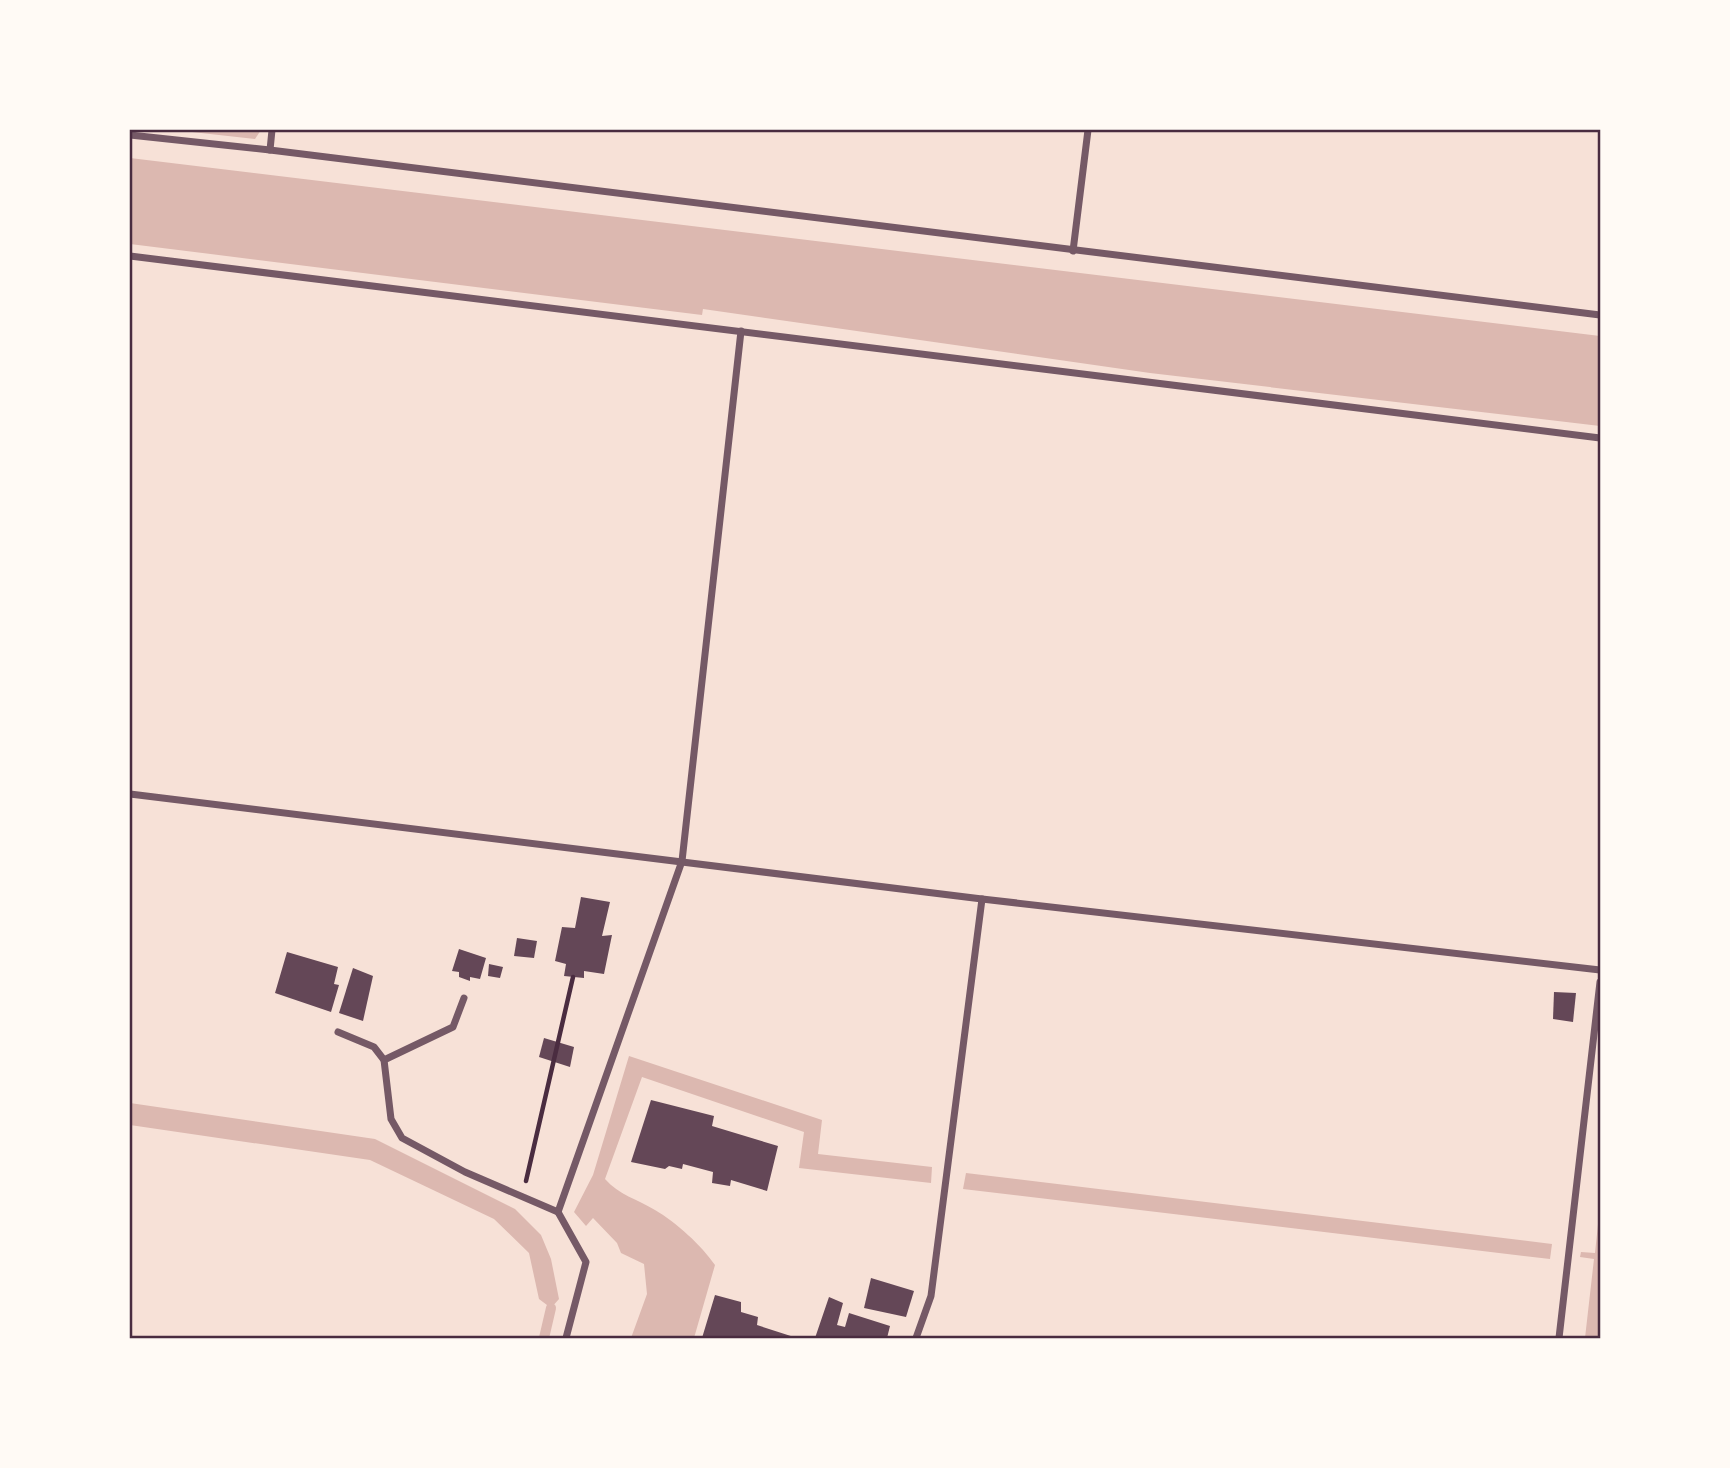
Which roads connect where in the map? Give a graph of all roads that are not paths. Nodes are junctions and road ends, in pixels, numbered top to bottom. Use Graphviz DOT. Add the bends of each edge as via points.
graph roads {
  1 [pos="272,130"];
  2 [pos="1088,130"];
  3 [pos="147,133"];
  4 [pos="130,135"];
  5 [pos="270,149"];
  6 [pos="1073,251"];
  7 [pos="130,256"];
  8 [pos="1601,315"];
  9 [pos="741,331"];
  10 [pos="1601,438"];
  11 [pos="130,794"];
  12 [pos="682,861"];
  13 [pos="982,899"];
  14 [pos="1601,970"];
  15 [pos="1601,982"];
  16 [pos="464,998"];
  17 [pos="338,1032"];
  18 [pos="384,1060"];
  19 [pos="558,1212"];
  20 [pos="566,1339"];
  21 [pos="916,1339"];
  22 [pos="1559,1339"];
  1 -- 5 [label="street"];
  2 -- 6 [label="street"];
  3 -- 4 [label="street"];
  3 -- 5 [label="street"];
  5 -- 6 [label="street"];
  6 -- 8 [label="street"];
  7 -- 9 [label="street"];
  9 -- 10 [label="street"];
  9 -- 12 [label="street"];
  11 -- 12 [label="street"];
  12 -- 13 [label="street"];
  12 -- 19 [label="street"];
  13 -- 14 [label="street"];
  13 -- 21 [label="street" via="931,1296"];
  15 -- 22 [label="street"];
  16 -- 18 [label="street" via="453,1027"];
  17 -- 18 [label="street" via="374,1047"];
  18 -- 19 [label="street" via="391,1119 402,1138 465,1172"];
  19 -- 20 [label="street" via="586,1262"];
}
